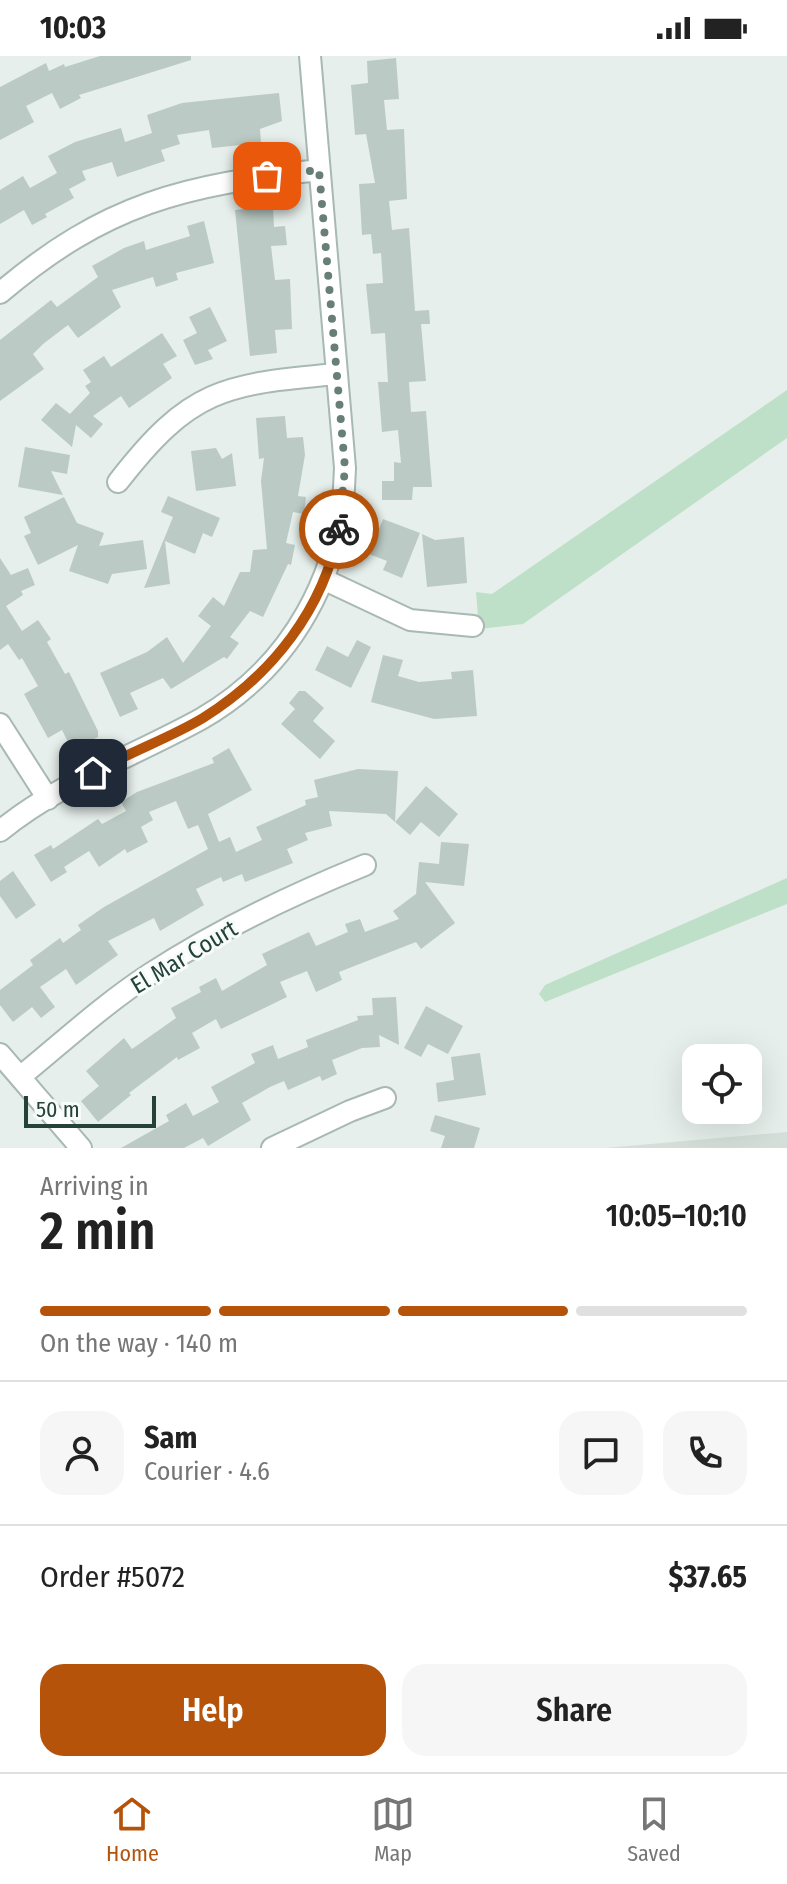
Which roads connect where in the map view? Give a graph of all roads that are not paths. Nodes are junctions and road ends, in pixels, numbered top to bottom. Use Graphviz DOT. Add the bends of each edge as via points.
graph roads {
  1 [pos="310,56"];
  2 [pos="319,170"];
  3 [pos="0,293"];
  4 [pos="337,374"];
  5 [pos="118,482"];
  6 [pos="325,580"];
  7 [pos="473,626"];
  8 [pos="0,724"];
  9 [pos="48,799"];
  10 [pos="0,831"];
  11 [pos="365,865"];
  12 [pos="0,1054"];
  13 [pos="20,1077"];
  14 [pos="385,1098"];
  15 [pos="81,1148"];
  16 [pos="272,1148"];
  1 -- 2 [label="street"];
  2 -- 3 [label="street" via="220,183 146,202 46,254"];
  2 -- 4 [label="street"];
  4 -- 5 [label="street" via="252,383 203,400 173,418"];
  4 -- 6 [label="street" via="345,497"];
  6 -- 7 [label="street" via="410,620"];
  6 -- 9 [label="street" via="283,650 249,682 203,718"];
  8 -- 9 [label="street"];
  9 -- 10 [label="street"];
  11 -- 13 [label="street, El Mar Court" via="212,937 150,974"];
  12 -- 13 [label="street"];
  13 -- 15 [label="street"];
  14 -- 16 [label="street"];
}
